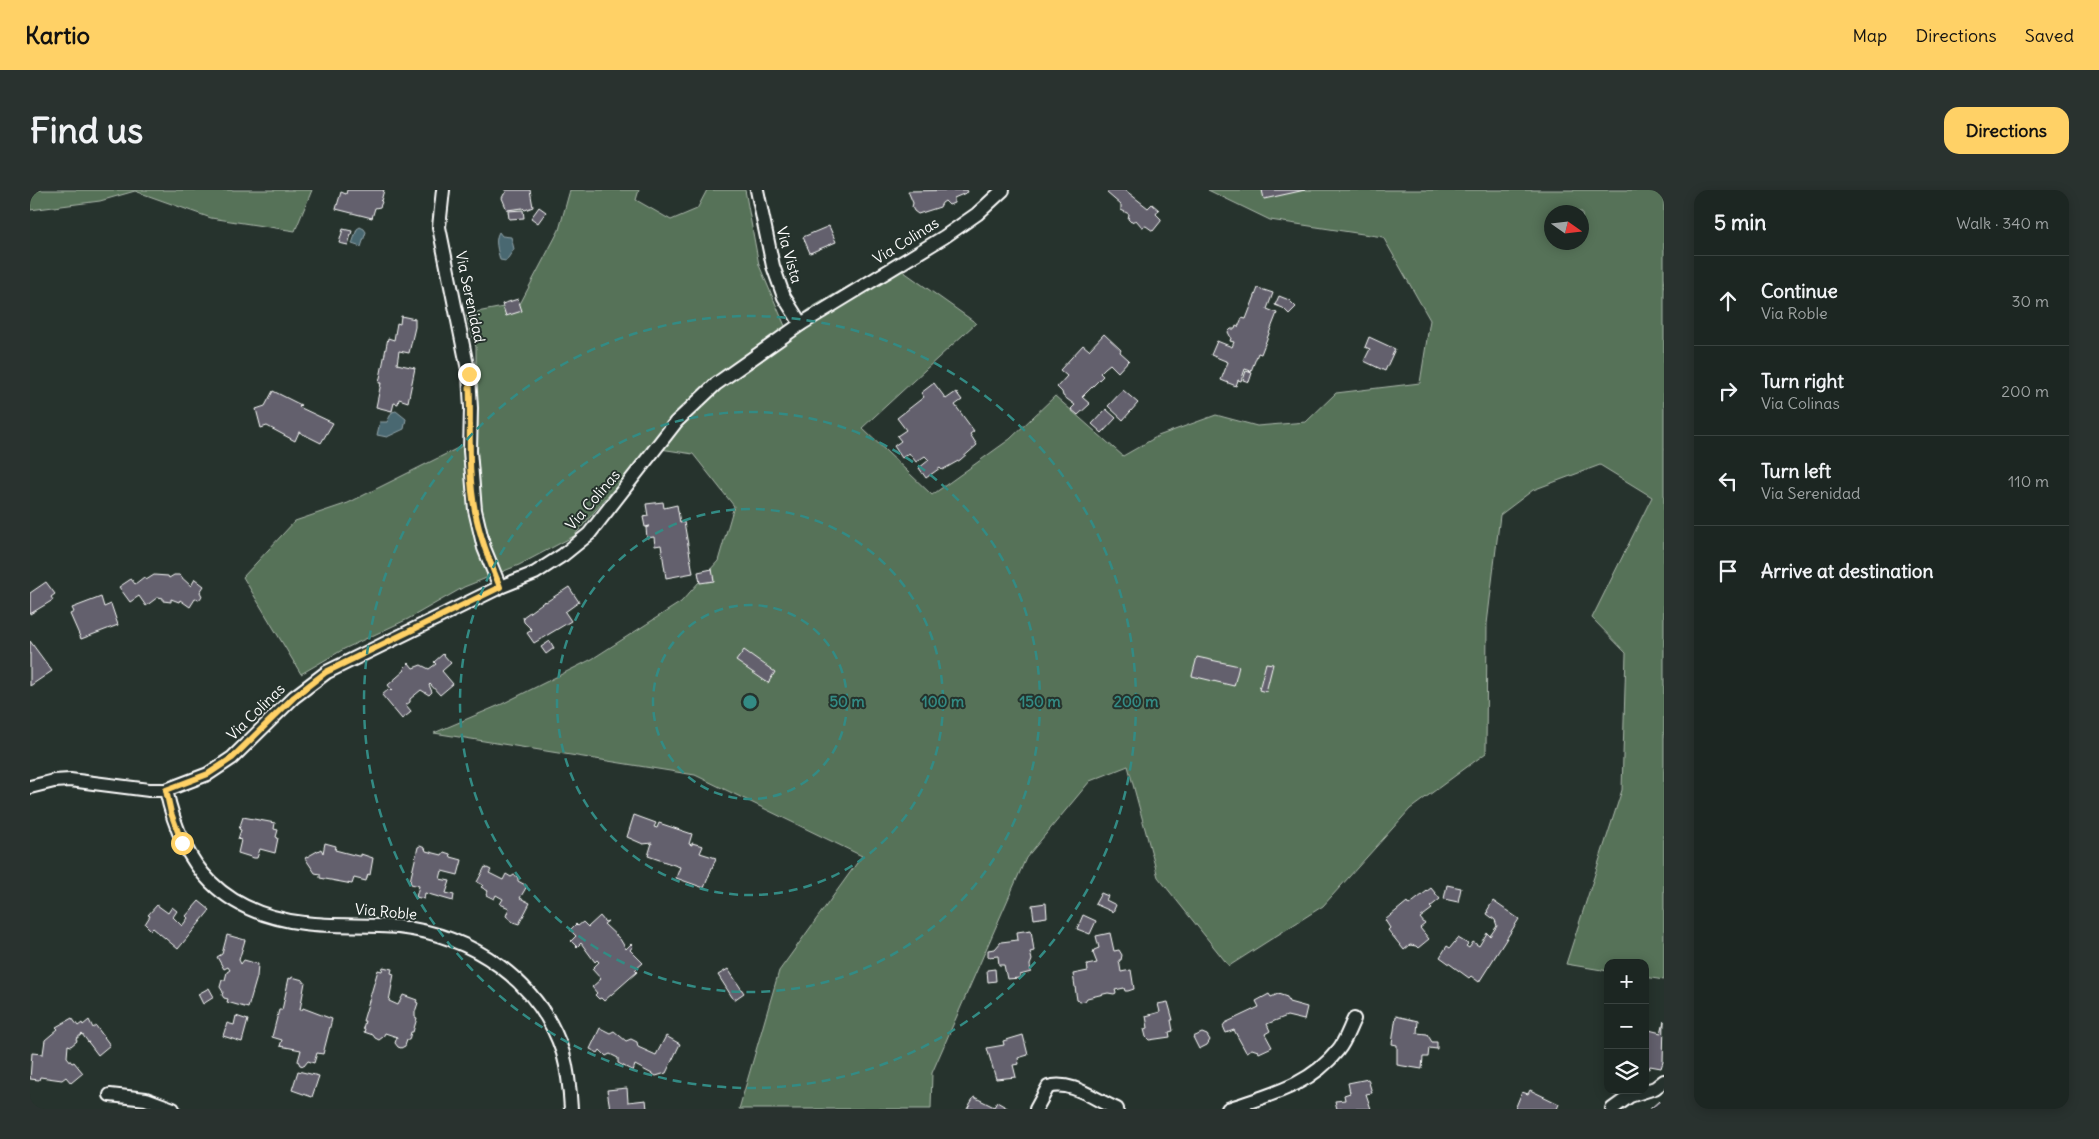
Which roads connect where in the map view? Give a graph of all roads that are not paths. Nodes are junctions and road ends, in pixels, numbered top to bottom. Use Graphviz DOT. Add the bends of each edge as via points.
graph roads {
  1 [pos="443,190"];
  2 [pos="756,190"];
  3 [pos="1003,190"];
  4 [pos="801,324"];
  5 [pos="500,587"];
  6 [pos="30,787"];
  7 [pos="166,790"];
  8 [pos="1354,1019"];
  9 [pos="1664,1081"];
  10 [pos="110,1095"];
  11 [pos="173,1109"];
  12 [pos="571,1109"];
  13 [pos="1036,1109"];
  14 [pos="1117,1109"];
  15 [pos="1228,1109"];
  16 [pos="1612,1109"];
  1 -- 5 [label="street, Via Serenidad" via="439,227 469,375 475,510 484,548"];
  2 -- 4 [label="street, Via Vista" via="773,266 784,297"];
  3 -- 4 [label="street, Via Colinas" via="977,214 944,237"];
  4 -- 5 [label="street, Via Colinas" via="716,384 676,422 589,534 535,573"];
  5 -- 7 [label="street, Via Colinas" via="326,672 294,697 232,758 208,774"];
  6 -- 7 [label="street, Via Colinas" via="70,780"];
  7 -- 12 [label="street, Via Roble" via="171,813 192,862 229,897 248,908 273,918 304,924 398,927 427,932 472,949 508,972 528,990 554,1031 569,1079"];
  8 -- 15 [label="street" via="1339,1049 1319,1072 1289,1088"];
  9 -- 16 [label="street" via="1655,1088 1630,1096"];
  10 -- 11 [label="street" via="146,1099"];
  13 -- 14 [label="street" via="1048,1087 1057,1084 1066,1085"];
}
